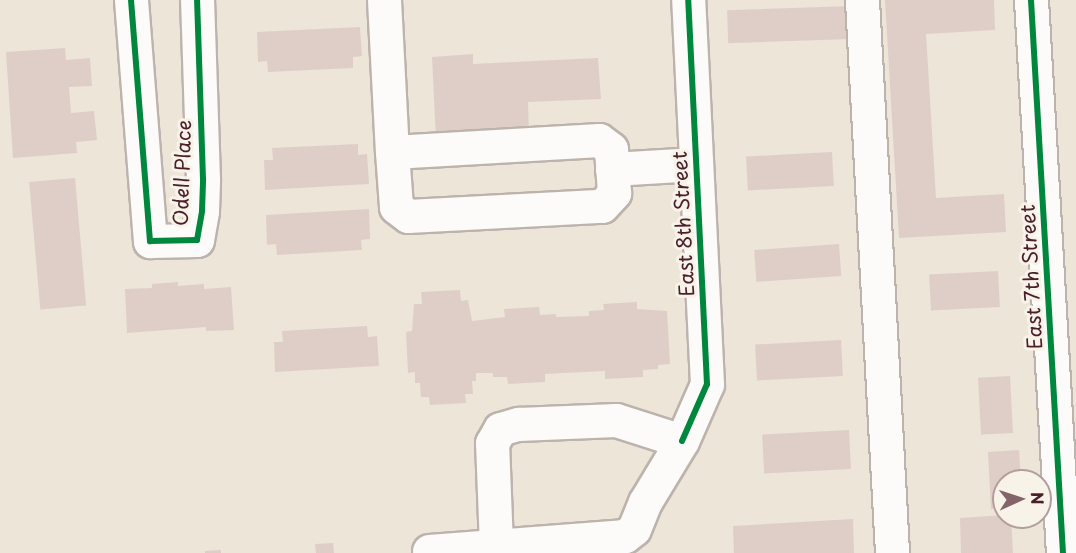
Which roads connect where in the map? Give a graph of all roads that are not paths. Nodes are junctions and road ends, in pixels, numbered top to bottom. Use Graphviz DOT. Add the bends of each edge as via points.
graph roads {
  1 [pos="131,0"];
  2 [pos="197,0"];
  3 [pos="384,0"];
  4 [pos="688,0"];
  5 [pos="862,0"];
  6 [pos="1031,0"];
  7 [pos="392,152"];
  8 [pos="696,164"];
  9 [pos="612,169"];
  10 [pos="682,441"];
  11 [pos="1067,475"];
  12 [pos="496,546"];
  13 [pos="429,551"];
  14 [pos="892,553"];
  15 [pos="1064,553"];
  1 -- 2 [label="street, Odell Place" via="150,241 197,240 203,179"];
  3 -- 7 [label="street"];
  4 -- 8 [label="street, East 8th Street"];
  5 -- 14 [label="street"];
  6 -- 11 [label="street, East 7th Street"];
  7 -- 9 [label="street" via="599,140 611,149"];
  7 -- 9 [label="street" via="396,207 408,216 602,206 614,193"];
  8 -- 9 [label="street"];
  8 -- 10 [label="street, East 8th Street" via="707,384"];
  10 -- 12 [label="street, East 8th Street" via="645,502 634,529 626,536"];
  10 -- 12 [label="street" via="616,420 518,424 500,429 492,443"];
  11 -- 15 [label="street, East 7th Street"];
  12 -- 13 [label="street"];
}
